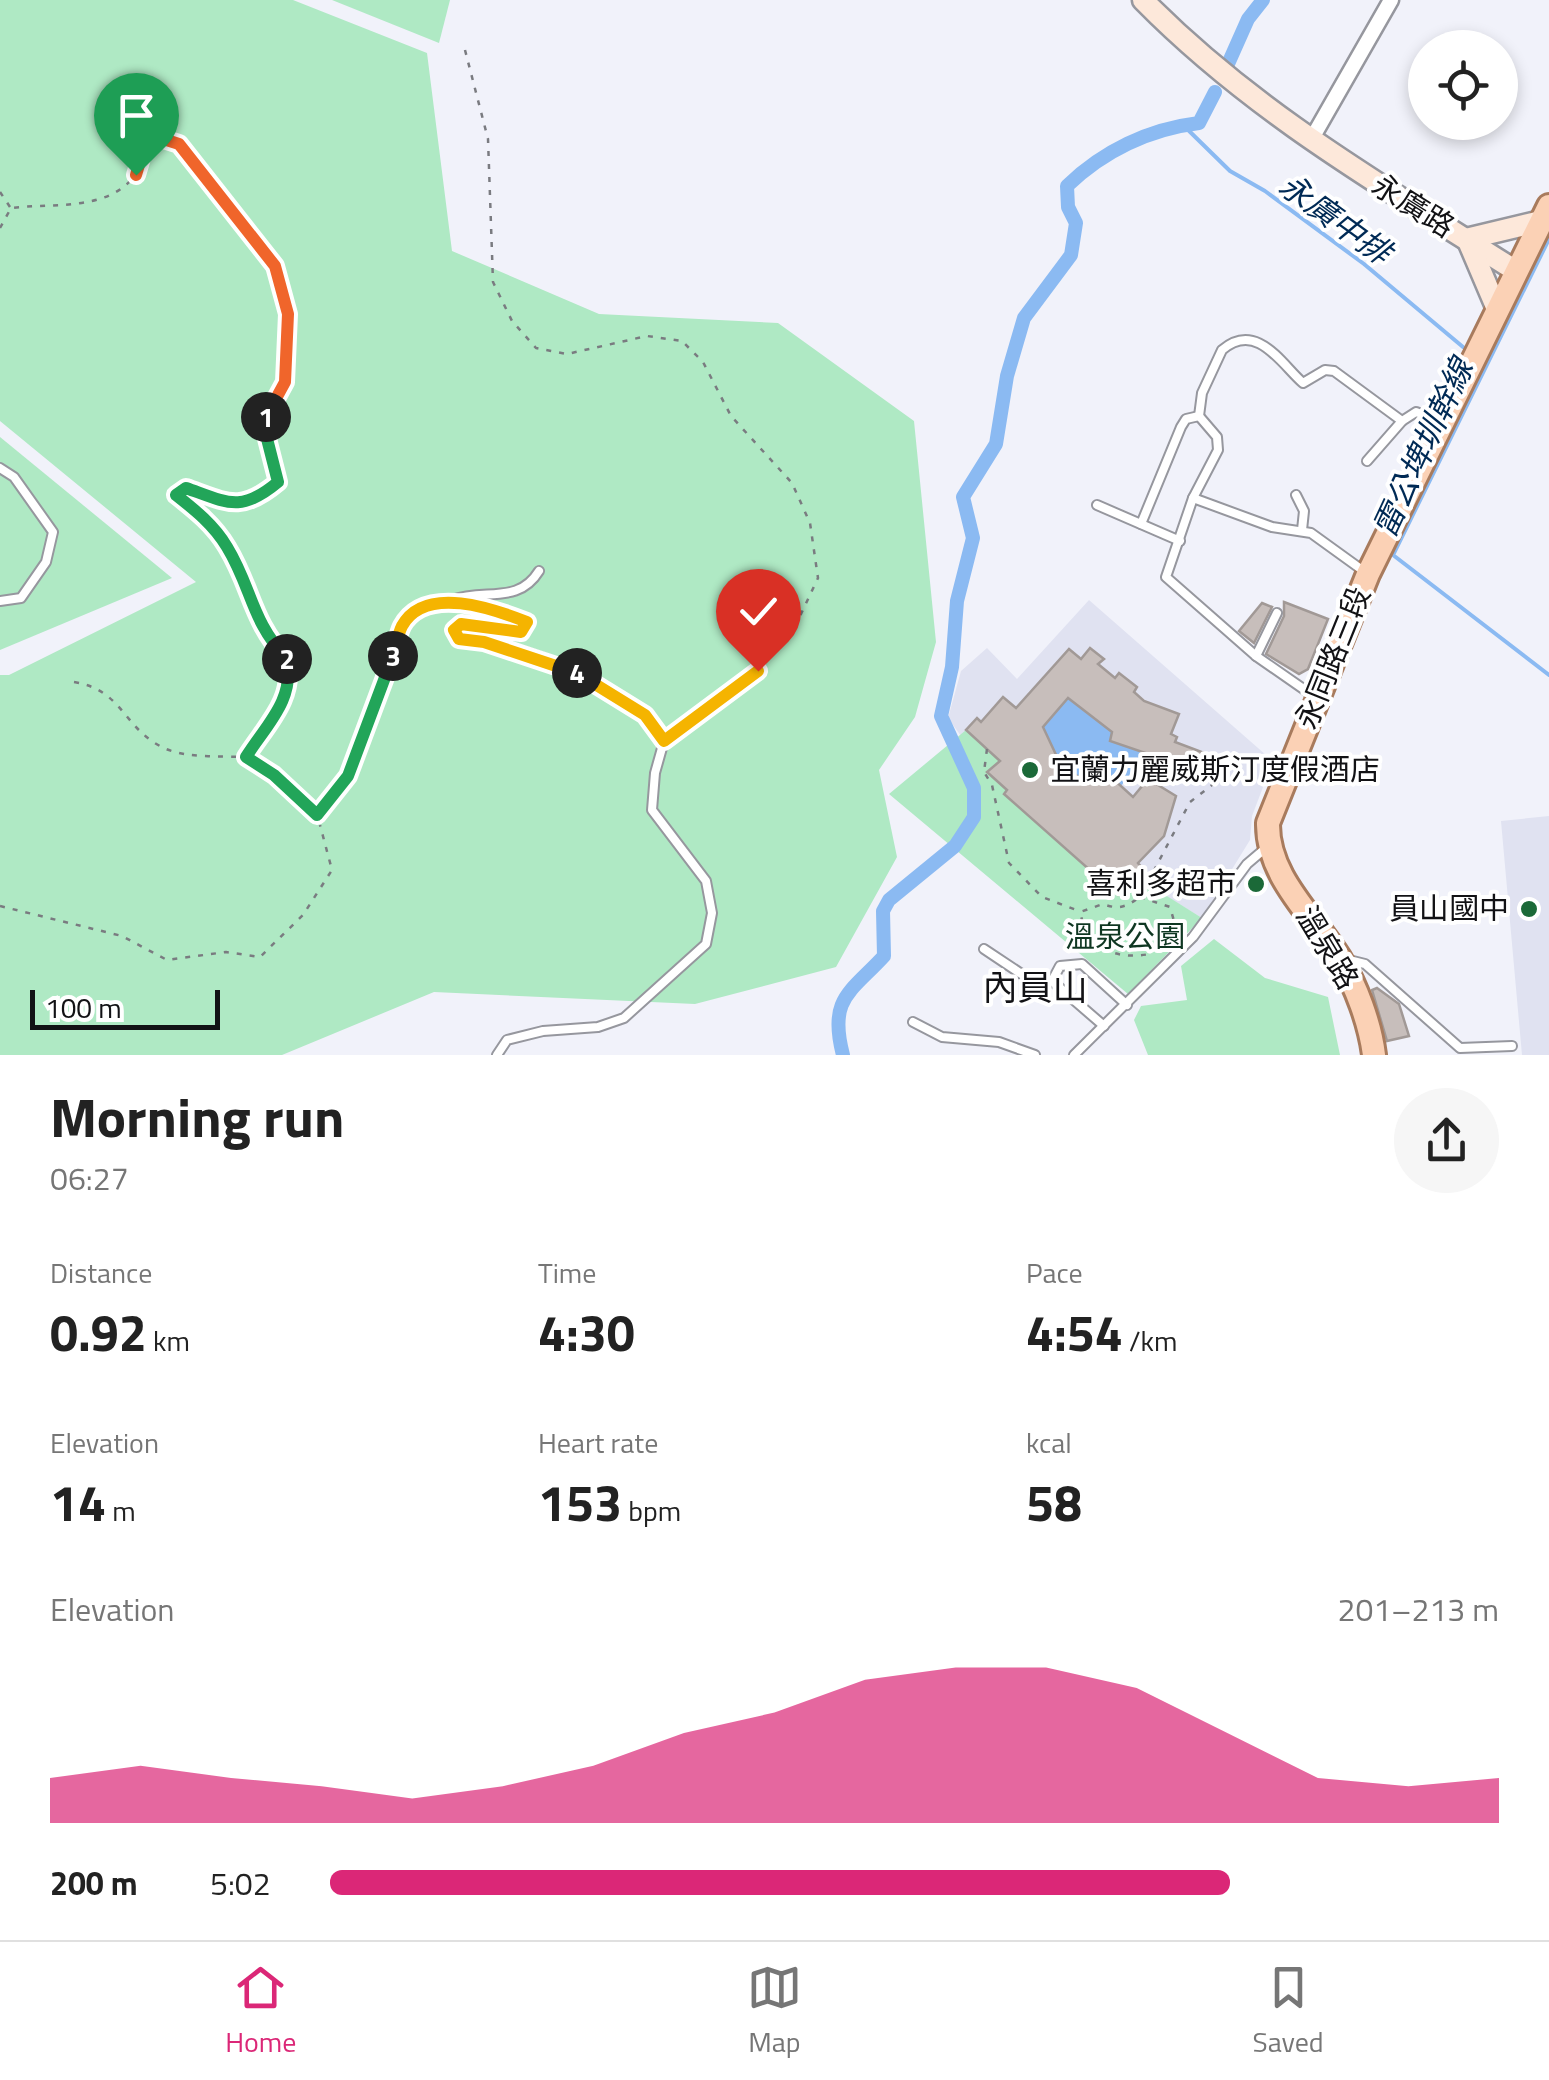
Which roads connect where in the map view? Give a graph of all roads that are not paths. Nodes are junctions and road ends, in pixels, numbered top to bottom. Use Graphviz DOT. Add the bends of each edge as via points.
graph roads {
  1 [pos="1143,0"];
  2 [pos="1390,0"];
  3 [pos="1311,140"];
  4 [pos="1545,214"];
  5 [pos="1466,239"];
  6 [pos="1516,271"];
  7 [pos="1497,308"];
  8 [pos="1198,416"];
  9 [pos="1402,421"];
  10 [pos="1442,422"];
  11 [pos="1368,461"];
  12 [pos="0,468"];
  13 [pos="1296,494"];
  14 [pos="1193,498"];
  15 [pos="1097,505"];
  16 [pos="1141,524"];
  17 [pos="1302,530"];
  18 [pos="1180,541"];
  19 [pos="539,571"];
  20 [pos="1368,574"];
  21 [pos="0,600"];
  22 [pos="438,605"];
  23 [pos="1277,613"];
  24 [pos="1256,656"];
  25 [pos="1317,699"];
  26 [pos="317,815"];
  27 [pos="1267,846"];
  28 [pos="984,949"];
  29 [pos="1340,959"];
  30 [pos="1052,982"];
  31 [pos="1126,1005"];
  32 [pos="913,1022"];
  33 [pos="1104,1026"];
  34 [pos="1512,1046"];
  35 [pos="497,1055"];
  36 [pos="1035,1055"];
  37 [pos="1074,1055"];
  38 [pos="1374,1055"];
  1 -- 3 [label="street, 永廣路" via="1221,75"];
  2 -- 3 [label="street"];
  3 -- 5 [label="street, 永廣路"];
  4 -- 5 [label="street"];
  4 -- 6 [label="main road, 永同路三段"];
  5 -- 6 [label="street, 永廣路"];
  5 -- 7 [label="street"];
  6 -- 7 [label="main road, 永同路三段"];
  7 -- 10 [label="main road, 永同路三段"];
  8 -- 9 [label="lane" via="1222,350 1244,341 1284,358 1304,382 1334,371"];
  8 -- 14 [label="lane" via="1218,437 1218,450"];
  8 -- 16 [label="lane" via="1180,427"];
  9 -- 10 [label="lane" via="1416,412"];
  9 -- 11 [label="lane"];
  10 -- 20 [label="main road, 永同路三段"];
  12 -- 21 [label="lane" via="14,476 53,532 46,562 21,598"];
  13 -- 17 [label="lane" via="1304,511"];
  14 -- 17 [label="lane" via="1272,527"];
  14 -- 18 [label="lane"];
  15 -- 16 [label="lane"];
  16 -- 18 [label="lane"];
  17 -- 20 [label="lane"];
  18 -- 24 [label="lane" via="1166,577"];
  19 -- 22 [label="lane" via="528,588 512,594 466,595"];
  20 -- 25 [label="main road, 永同路三段"];
  22 -- 26 [label="lane" via="420,608 403,624 348,776"];
  22 -- 35 [label="lane" via="492,608 527,622 521,632 461,624 454,630 459,639 587,677 645,715 664,741 652,810 706,882 712,914 706,944 624,1018 507,1040"];
  23 -- 24 [label="lane"];
  24 -- 25 [label="lane"];
  25 -- 27 [label="main road, 永同路三段" via="1268,822"];
  27 -- 29 [label="main road, 溫泉路"];
  27 -- 31 [label="lane" via="1193,937"];
  28 -- 30 [label="lane" via="1029,979"];
  29 -- 34 [label="lane" via="1364,964 1460,1048"];
  29 -- 38 [label="main road, 溫泉路"];
  30 -- 31 [label="lane" via="1060,966 1082,964"];
  30 -- 33 [label="lane"];
  31 -- 33 [label="lane"];
  32 -- 36 [label="lane" via="942,1037 999,1042"];
  33 -- 37 [label="lane"];
}
